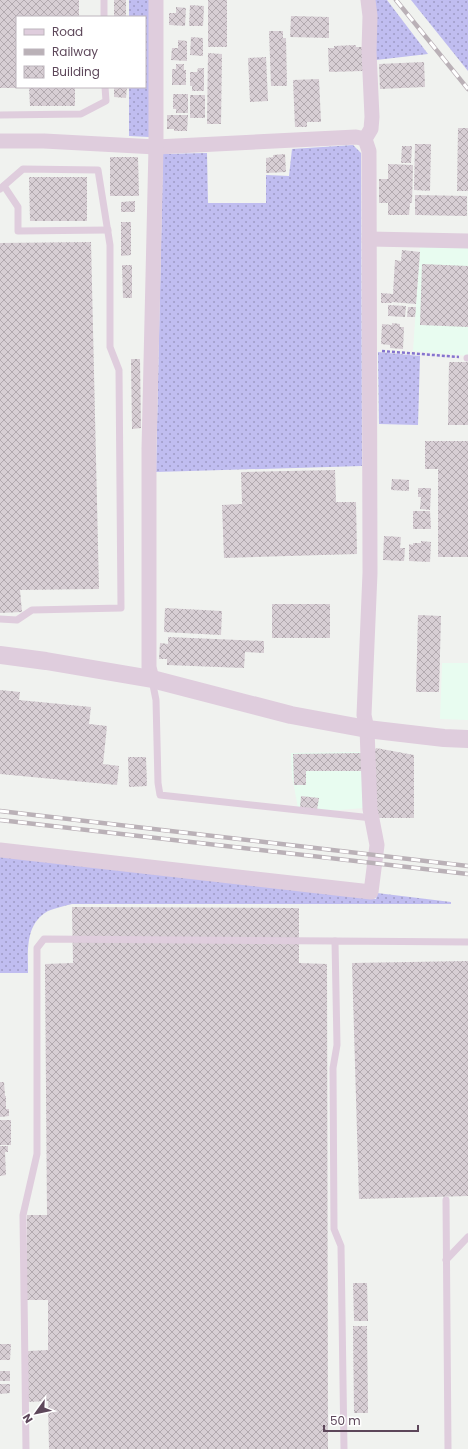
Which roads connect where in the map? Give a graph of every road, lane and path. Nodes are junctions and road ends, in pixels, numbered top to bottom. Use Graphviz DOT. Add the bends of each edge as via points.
graph roads {
  1 [pos="104,0"];
  2 [pos="156,0"];
  3 [pos="368,0"];
  4 [pos="104,16"];
  5 [pos="105,88"];
  6 [pos="0,115"];
  7 [pos="365,139"];
  8 [pos="0,141"];
  9 [pos="156,147"];
  10 [pos="2,188"];
  11 [pos="108,230"];
  12 [pos="369,239"];
  13 [pos="468,241"];
  14 [pos="370,350"];
  15 [pos="468,358"];
  16 [pos="0,620"];
  17 [pos="0,656"];
  18 [pos="152,679"];
  19 [pos="367,729"];
  20 [pos="468,739"];
  21 [pos="372,818"];
  22 [pos="0,850"];
  23 [pos="335,941"];
  24 [pos="468,942"];
  25 [pos="446,1200"];
  26 [pos="468,1237"];
  27 [pos="446,1260"];
  28 [pos="26,1449"];
  29 [pos="344,1449"];
  30 [pos="448,1449"];
  1 -- 4 [label="lane"];
  2 -- 9 [label="street"];
  3 -- 7 [label="street" via="372,117 371,128"];
  5 -- 6 [label="lane" via="106,101 81,114"];
  7 -- 9 [label="street" via="356,137"];
  7 -- 12 [label="street" via="369,151"];
  8 -- 9 [label="street"];
  9 -- 18 [label="street" via="149,449 149,666"];
  10 -- 11 [label="lane" via="18,207 18,231"];
  10 -- 11 [label="lane" via="23,169 98,170"];
  11 -- 16 [label="lane" via="110,347 119,370 121,608 32,610 16,620"];
  12 -- 13 [label="street"];
  12 -- 14 [label="street"];
  14 -- 15 [label="path"];
  14 -- 19 [label="street" via="370,573 364,714"];
  17 -- 18 [label="street"];
  18 -- 19 [label="street" via="291,715"];
  18 -- 21 [label="lane" via="156,700 160,795"];
  19 -- 20 [label="street"];
  19 -- 21 [label="street"];
  21 -- 22 [label="street" via="377,845 371,892"];
  23 -- 24 [label="lane"];
  23 -- 28 [label="lane" via="44,939 37,948 37,1154 23,1215"];
  23 -- 29 [label="lane" via="337,1045 334,1068 334,1229 341,1246"];
  25 -- 27 [label="lane"];
  26 -- 27 [label="lane"];
  27 -- 30 [label="lane"];
}
